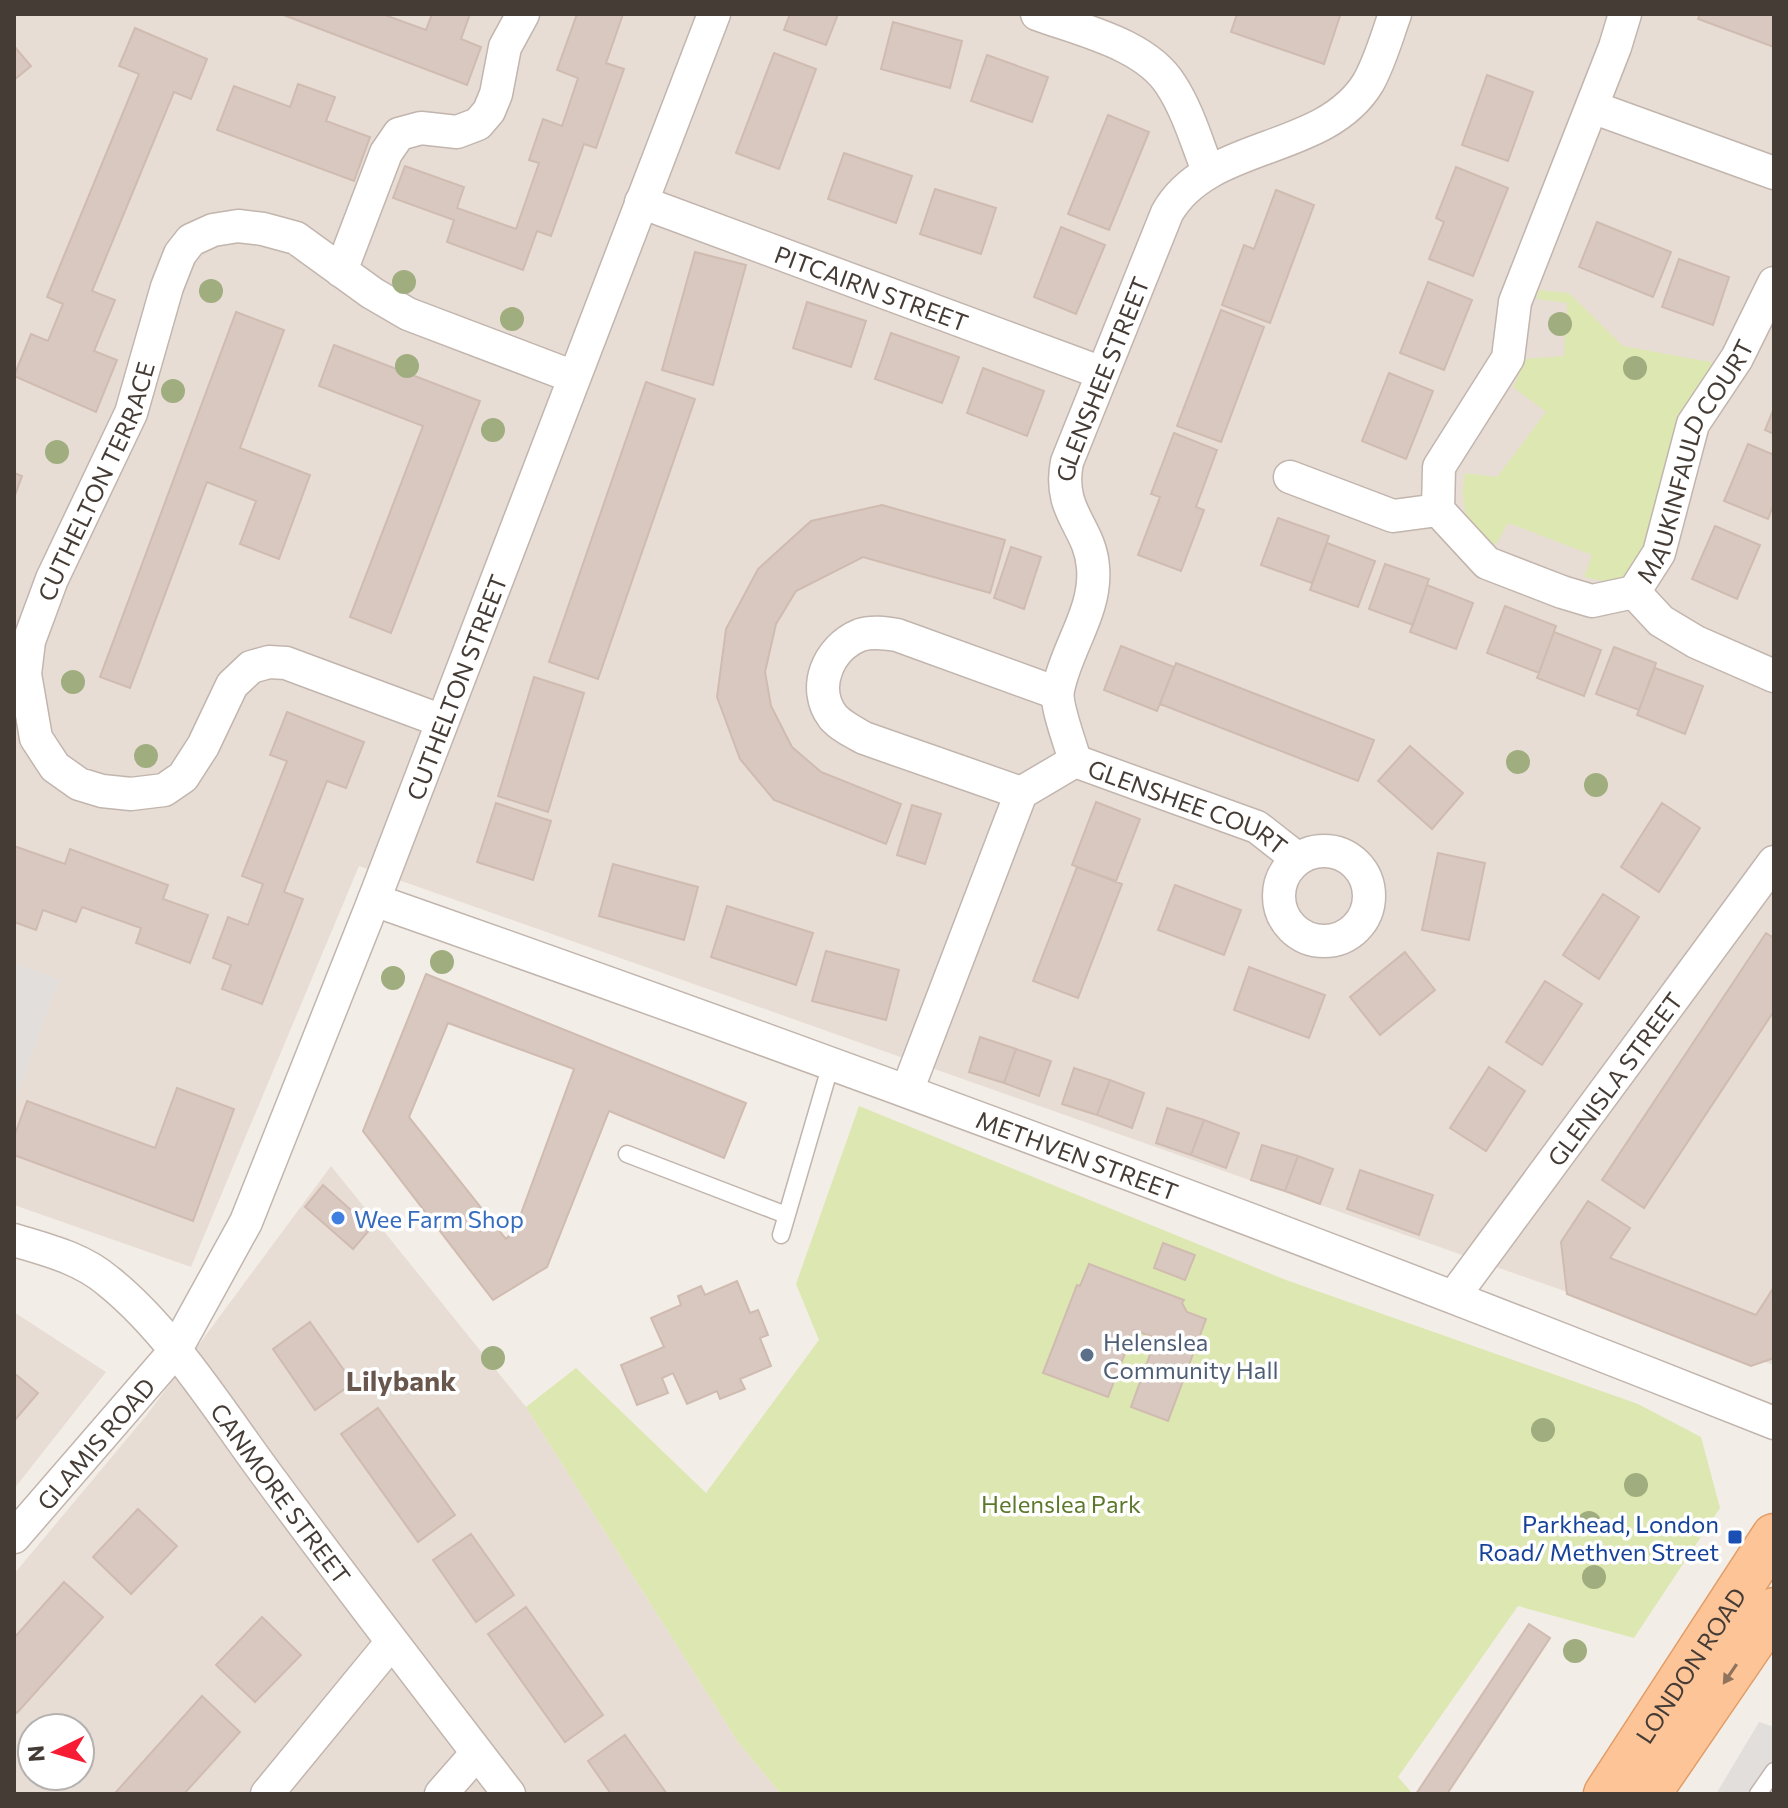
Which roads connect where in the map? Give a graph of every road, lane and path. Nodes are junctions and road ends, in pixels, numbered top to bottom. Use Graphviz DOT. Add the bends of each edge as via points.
graph roads {
  1 [pos="523,14"];
  2 [pos="714,14"];
  3 [pos="1037,14"];
  4 [pos="1395,14"];
  5 [pos="1625,14"];
  6 [pos="1592,107"];
  7 [pos="1208,171"];
  8 [pos="1774,173"];
  9 [pos="641,202"];
  10 [pos="341,271"];
  11 [pos="1774,283"];
  12 [pos="1102,373"];
  13 [pos="574,377"];
  14 [pos="1290,477"];
  15 [pos="1438,510"];
  16 [pos="1634,592"];
  17 [pos="1774,676"];
  18 [pos="1057,693"];
  19 [pos="442,721"];
  20 [pos="1075,761"];
  21 [pos="1021,793"];
  22 [pos="1298,859"];
  23 [pos="1774,862"];
  24 [pos="374,900"];
  25 [pos="831,1064"];
  26 [pos="907,1091"];
  27 [pos="627,1154"];
  28 [pos="786,1215"];
  29 [pos="781,1235"];
  30 [pos="14,1240"];
  31 [pos="1454,1296"];
  32 [pos="175,1351"];
  33 [pos="1774,1423"];
  34 [pos="1774,1536"];
  35 [pos="14,1537"];
  36 [pos="1774,1610"];
  37 [pos="391,1643"];
  38 [pos="477,1753"];
  39 [pos="1774,1771"];
  40 [pos="267,1794"];
  41 [pos="441,1794"];
  42 [pos="509,1794"];
  43 [pos="1606,1794"];
  44 [pos="1648,1794"];
  45 [pos="1758,1794"];
  1 -- 10 [label="street" via="505,47 496,94 478,124 457,132 421,128 399,134 386,153"];
  2 -- 9 [label="street, CUTHELTON STREET"];
  3 -- 7 [label="street" via="1137,52 1156,66 1180,102"];
  4 -- 7 [label="street, GLENSHEE STREET" via="1368,84 1346,106 1319,125"];
  5 -- 6 [label="street"];
  6 -- 8 [label="street"];
  6 -- 15 [label="street" via="1515,302 1508,358 1439,467"];
  7 -- 12 [label="street, GLENSHEE STREET" via="1177,195 1167,213"];
  9 -- 12 [label="street, PITCAIRN STREET"];
  9 -- 13 [label="street, CUTHELTON STREET"];
  10 -- 13 [label="street, CUTHELTON TERRACE" via="408,314"];
  10 -- 19 [label="street, CUTHELTON TERRACE" via="296,238 251,227 213,230 191,240 180,254 131,413 29,641 25,674 36,738 55,767 79,784 131,794 164,790 183,777 232,685 251,667 269,662 286,663"];
  11 -- 16 [label="street, MAUKINFAULD COURT" via="1737,358 1693,424 1659,553"];
  12 -- 18 [label="street, GLENSHEE STREET" via="1064,478 1065,497 1093,563 1094,582"];
  13 -- 19 [label="street, CUTHELTON STREET"];
  14 -- 15 [label="street" via="1393,516"];
  15 -- 16 [label="street, MAUKINFAULD COURT" via="1487,563 1592,601"];
  16 -- 17 [label="street, MAUKINFAULD COURT" via="1661,621"];
  18 -- 20 [label="street"];
  18 -- 21 [label="street" via="878,632 847,643 825,670 825,705 849,730"];
  19 -- 24 [label="street, CUTHELTON STREET"];
  20 -- 21 [label="street"];
  20 -- 22 [label="street, GLENSHEE COURT" via="1257,827"];
  21 -- 26 [label="street"];
  23 -- 31 [label="street, GLENISLA STREET"];
  24 -- 25 [label="street, METHVEN STREET"];
  24 -- 32 [label="street, CUTHELTON STREET" via="246,1222"];
  25 -- 26 [label="street, METHVEN STREET"];
  25 -- 28 [label="lane"];
  26 -- 31 [label="street, METHVEN STREET"];
  27 -- 28 [label="lane"];
  28 -- 29 [label="lane"];
  30 -- 32 [label="street, CANMORE STREET" via="87,1265 134,1305"];
  31 -- 33 [label="street, METHVEN STREET"];
  32 -- 35 [label="street, GLAMIS ROAD"];
  32 -- 37 [label="street, CANMORE STREET"];
  34 -- 43 [label="main road, LONDON ROAD"];
  36 -- 44 [label="main road, LONDON ROAD, one-way"];
  37 -- 38 [label="street, CANMORE STREET"];
  37 -- 40 [label="street"];
  38 -- 41 [label="street"];
  38 -- 42 [label="street, CANMORE STREET"];
  39 -- 45 [label="lane"];
}
